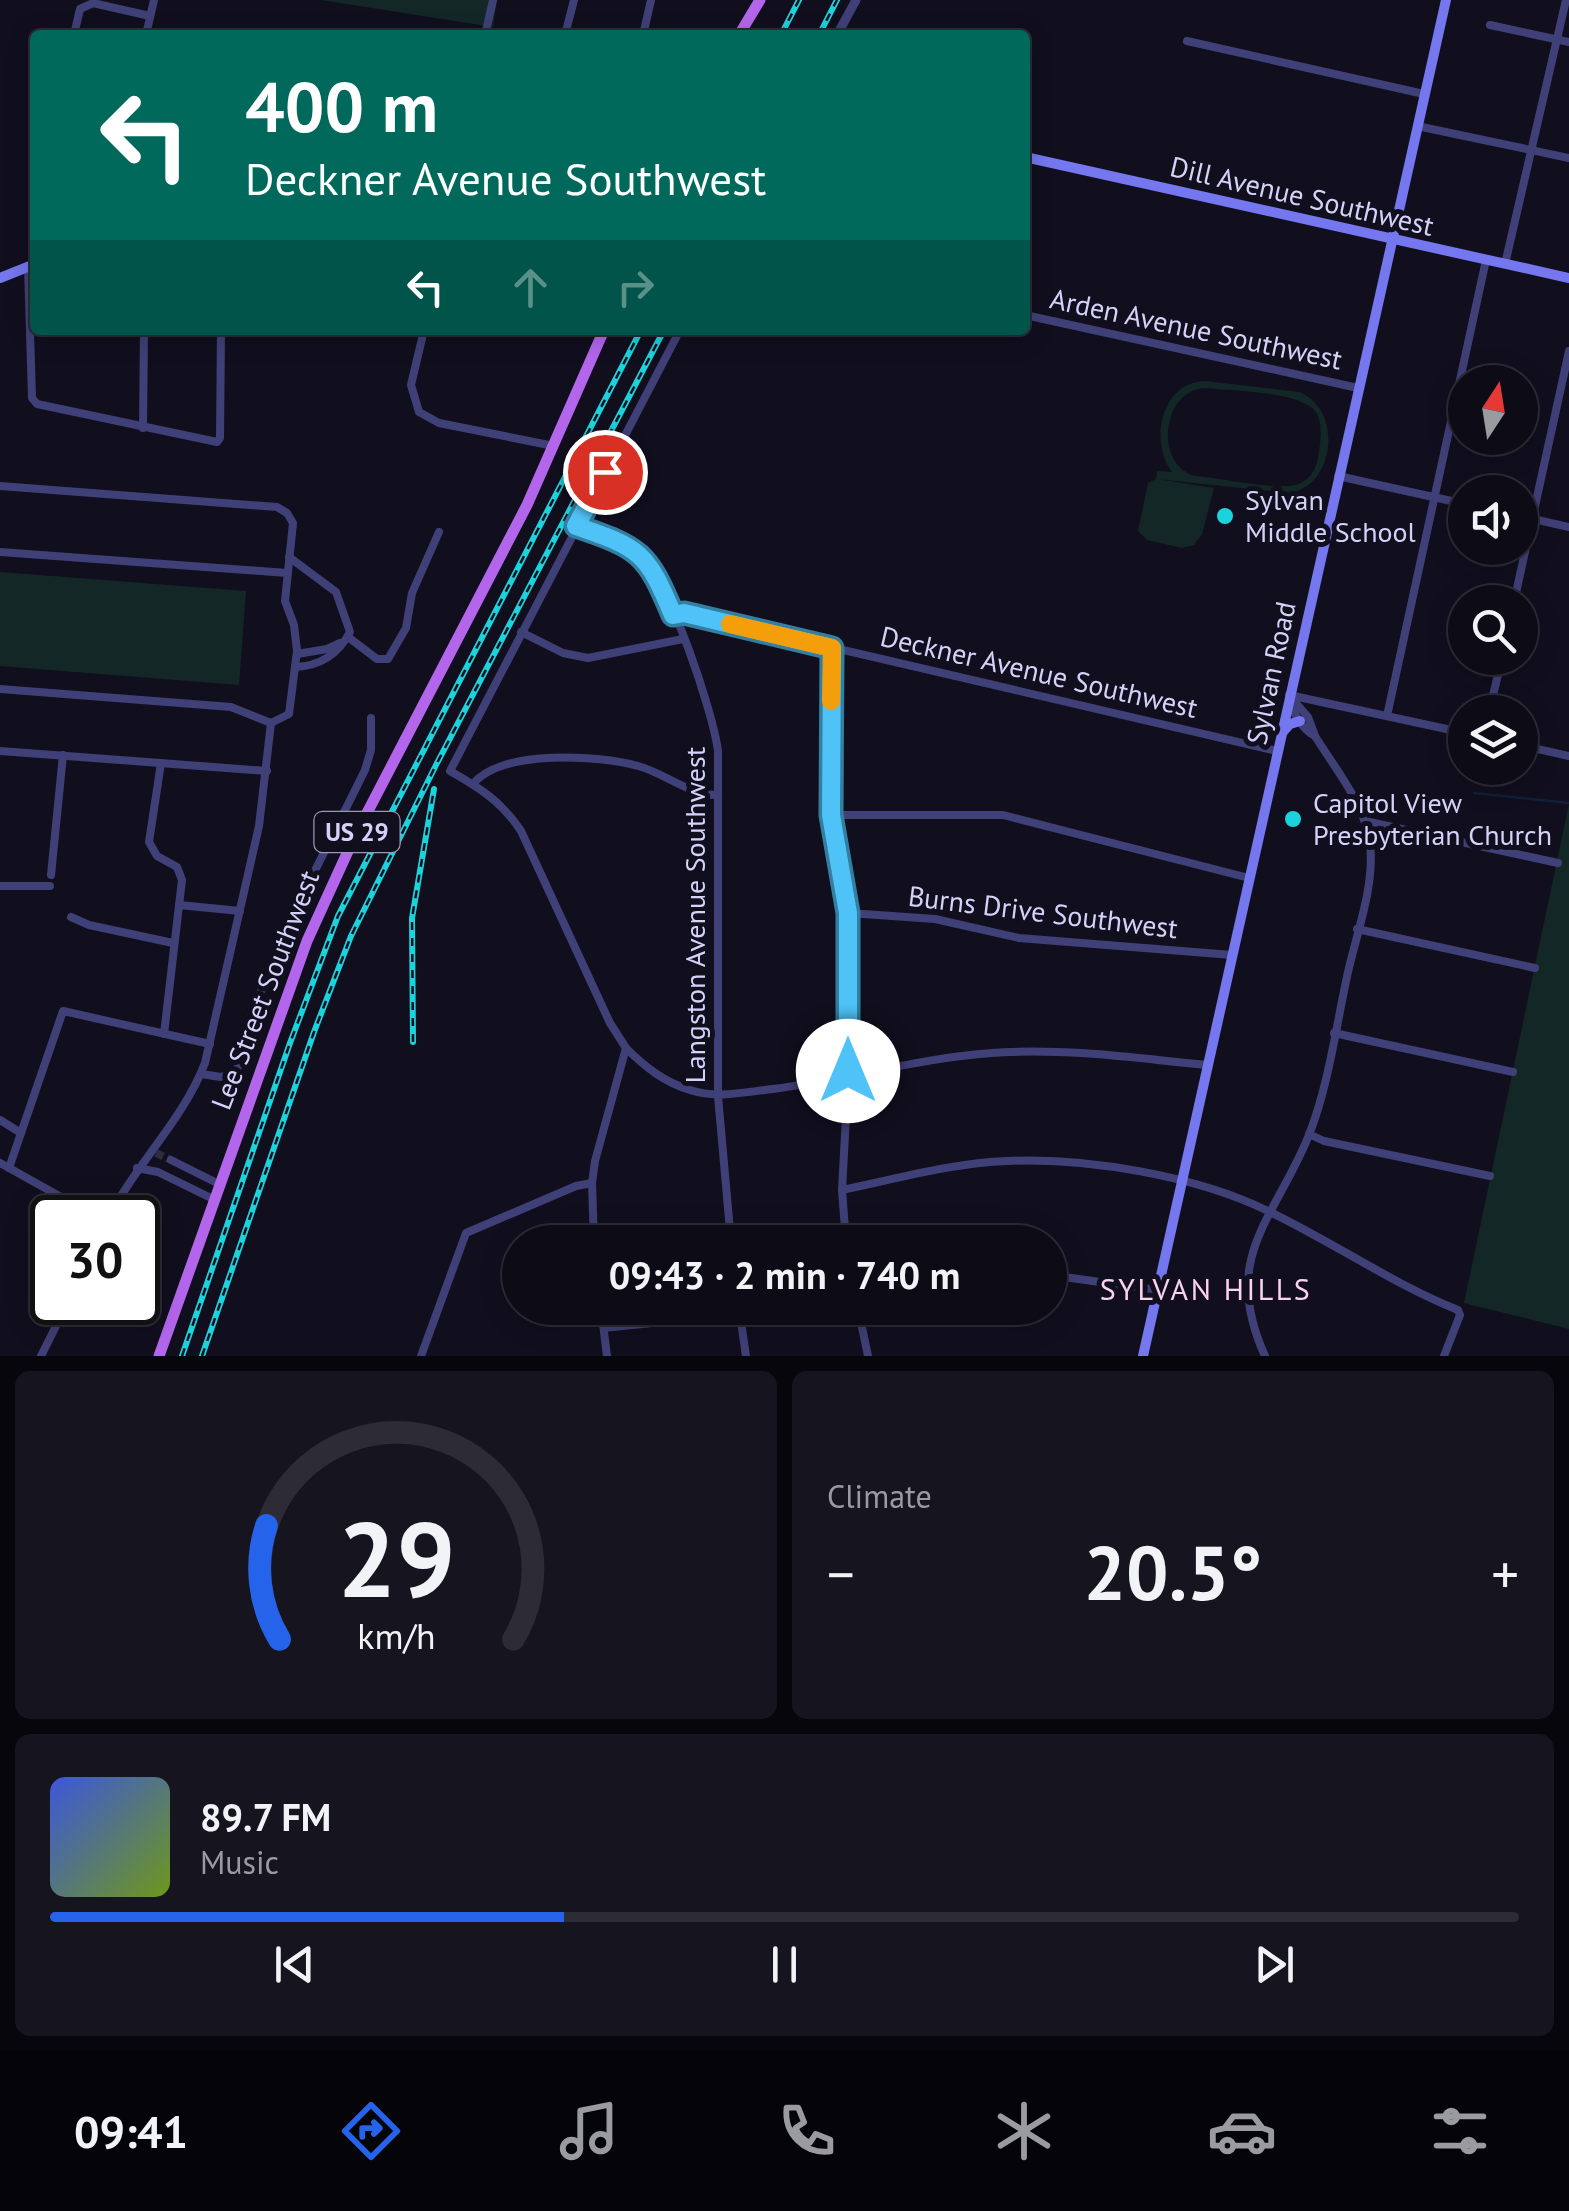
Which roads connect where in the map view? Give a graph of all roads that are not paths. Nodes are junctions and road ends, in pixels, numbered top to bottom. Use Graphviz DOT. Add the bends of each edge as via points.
graph roads {
  1 [pos="154,0"];
  2 [pos="493,0"];
  3 [pos="574,0"];
  4 [pos="650,0"];
  5 [pos="760,0"];
  6 [pos="856,0"];
  7 [pos="1446,0"];
  8 [pos="1566,0"];
  9 [pos="150,16"];
  10 [pos="1490,25"];
  11 [pos="75,30"];
  12 [pos="147,30"];
  13 [pos="486,30"];
  14 [pos="566,30"];
  15 [pos="643,30"];
  16 [pos="742,30"];
  17 [pos="840,30"];
  18 [pos="1556,40"];
  19 [pos="1187,41"];
  20 [pos="1569,42"];
  21 [pos="1424,94"];
  22 [pos="1417,126"];
  23 [pos="1532,149"];
  24 [pos="1030,158"];
  25 [pos="1569,158"];
  26 [pos="1392,239"];
  27 [pos="1486,260"];
  28 [pos="1505,264"];
  29 [pos="30,266"];
  30 [pos="0,278"];
  31 [pos="1569,278"];
  32 [pos="1030,316"];
  33 [pos="32,335"];
  34 [pos="144,335"];
  35 [pos="221,335"];
  36 [pos="423,335"];
  37 [pos="602,335"];
  38 [pos="677,335"];
  39 [pos="1569,352"];
  40 [pos="1358,388"];
  41 [pos="143,428"];
  42 [pos="555,446"];
  43 [pos="1337,476"];
  44 [pos="0,486"];
  45 [pos="1538,492"];
  46 [pos="1434,498"];
  47 [pos="1448,501"];
  48 [pos="1538,520"];
  49 [pos="576,526"];
  50 [pos="1569,527"];
  51 [pos="439,532"];
  52 [pos="0,552"];
  53 [pos="289,557"];
  54 [pos="287,573"];
  55 [pos="673,615"];
  56 [pos="521,632"];
  57 [pos="348,638"];
  58 [pos="683,640"];
  59 [pos="832,648"];
  60 [pos="296,654"];
  61 [pos="295,666"];
  62 [pos="0,690"];
  63 [pos="1289,695"];
  64 [pos="1322,702"];
  65 [pos="1387,716"];
  66 [pos="371,718"];
  67 [pos="1305,722"];
  68 [pos="271,723"];
  69 [pos="1448,729"];
  70 [pos="1280,734"];
  71 [pos="1538,749"];
  72 [pos="0,750"];
  73 [pos="1277,751"];
  74 [pos="63,755"];
  75 [pos="1569,756"];
  76 [pos="161,763"];
  77 [pos="267,770"];
  78 [pos="474,784"];
  79 [pos="718,796"];
  80 [pos="831,815"];
  81 [pos="1365,821"];
  82 [pos="1558,863"];
  83 [pos="52,875"];
  84 [pos="1249,878"];
  85 [pos="0,886"];
  86 [pos="50,886"];
  87 [pos="179,905"];
  88 [pos="240,911"];
  89 [pos="848,913"];
  90 [pos="71,917"];
  91 [pos="1358,929"];
  92 [pos="172,942"];
  93 [pos="1232,955"];
  94 [pos="1535,968"];
  95 [pos="164,1034"];
  96 [pos="1334,1034"];
  97 [pos="210,1044"];
  98 [pos="626,1048"];
  99 [pos="1208,1065"];
  100 [pos="1512,1072"];
  101 [pos="201,1074"];
  102 [pos="848,1078"];
  103 [pos="718,1096"];
  104 [pos="0,1120"];
  105 [pos="20,1133"];
  106 [pos="1309,1134"];
  107 [pos="171,1160"];
  108 [pos="4,1165"];
  109 [pos="138,1168"];
  110 [pos="1490,1176"];
  111 [pos="1182,1181"];
  112 [pos="592,1182"];
  113 [pos="218,1184"];
  114 [pos="842,1190"];
  115 [pos="58,1195"];
  116 [pos="121,1195"];
  117 [pos="213,1199"];
  118 [pos="1269,1211"];
  119 [pos="593,1225"];
  120 [pos="729,1225"];
  121 [pos="845,1225"];
  122 [pos="1067,1278"];
  123 [pos="1157,1290"];
  124 [pos="57,1325"];
  125 [pos="604,1325"];
  126 [pos="626,1325"];
  127 [pos="741,1325"];
  128 [pos="862,1325"];
  129 [pos="604,1328"];
  130 [pos="42,1356"];
  131 [pos="159,1356"];
  132 [pos="422,1356"];
  133 [pos="607,1356"];
  134 [pos="746,1356"];
  135 [pos="868,1356"];
  136 [pos="1143,1356"];
  137 [pos="1265,1356"];
  138 [pos="1444,1356"];
  1 -- 9 [label="street"];
  2 -- 13 [label="street"];
  3 -- 14 [label="street"];
  4 -- 15 [label="street"];
  5 -- 16 [label="main road"];
  6 -- 17 [label="street"];
  7 -- 21 [label="main road, Sylvan Road"];
  8 -- 18 [label="street"];
  9 -- 11 [label="street" via="93,3 80,9"];
  9 -- 12 [label="street"];
  10 -- 18 [label="street"];
  18 -- 20 [label="street"];
  18 -- 23 [label="street"];
  19 -- 21 [label="street"];
  21 -- 22 [label="main road, Sylvan Road"];
  22 -- 23 [label="street"];
  22 -- 26 [label="main road, Sylvan Road"];
  23 -- 25 [label="street"];
  23 -- 28 [label="street"];
  24 -- 26 [label="main road, Dill Avenue Southwest"];
  26 -- 27 [label="main road, Dill Avenue Southwest"];
  26 -- 40 [label="main road, Sylvan Road"];
  27 -- 28 [label="main road, Dill Avenue Southwest"];
  27 -- 46 [label="street"];
  28 -- 31 [label="main road, Dill Avenue Southwest"];
  29 -- 30 [label="main road"];
  32 -- 40 [label="street, Arden Avenue Southwest"];
  33 -- 41 [label="street" via="36,404"];
  34 -- 41 [label="street"];
  35 -- 41 [label="street" via="220,438 212,443"];
  36 -- 42 [label="street" via="411,386 419,412 438,423"];
  37 -- 42 [label="main road, Lee Street Southwest / US 29"];
  38 -- 49 [label="street"];
  39 -- 45 [label="street"];
  40 -- 43 [label="main road, Sylvan Road"];
  42 -- 113 [label="main road, Lee Street Southwest / US 29" via="330,889"];
  43 -- 46 [label="street"];
  43 -- 63 [label="main road, Sylvan Road"];
  44 -- 53 [label="street" via="277,507 292,523"];
  46 -- 47 [label="street"];
  46 -- 65 [label="street"];
  48 -- 50 [label="street"];
  49 -- 55 [label="street, Langston Avenue Southwest" via="641,555"];
  49 -- 56 [label="street"];
  51 -- 57 [label="street" via="394,651 382,660"];
  52 -- 54 [label="street"];
  53 -- 54 [label="street"];
  53 -- 57 [label="street" via="336,592"];
  54 -- 60 [label="street" via="285,601"];
  55 -- 58 [label="street, Langston Avenue Southwest"];
  55 -- 59 [label="street, Deckner Avenue Southwest"];
  56 -- 58 [label="street" via="588,658"];
  56 -- 78 [label="street" via="450,771"];
  57 -- 60 [label="street" via="327,650"];
  57 -- 61 [label="street" via="328,658"];
  58 -- 79 [label="street, Langston Avenue Southwest" via="714,723"];
  59 -- 73 [label="street, Deckner Avenue Southwest"];
  59 -- 80 [label="street"];
  60 -- 61 [label="street"];
  61 -- 68 [label="street" via="289,714"];
  62 -- 68 [label="street" via="231,707"];
  63 -- 64 [label="street"];
  63 -- 67 [label="street"];
  63 -- 70 [label="main road, Sylvan Road"];
  64 -- 65 [label="street"];
  64 -- 67 [label="street"];
  65 -- 69 [label="street"];
  66 -- 101 [label="street" via="364,770 280,941 242,1062 233,1074"];
  67 -- 70 [label="main road"];
  67 -- 81 [label="street"];
  68 -- 77 [label="street"];
  70 -- 73 [label="main road, Sylvan Road"];
  71 -- 75 [label="street"];
  72 -- 74 [label="street"];
  73 -- 84 [label="main road, Sylvan Road"];
  74 -- 76 [label="street"];
  74 -- 83 [label="street"];
  76 -- 77 [label="street"];
  76 -- 87 [label="street" via="149,842 181,874"];
  77 -- 88 [label="street"];
  78 -- 79 [label="street" via="516,764 581,758 640,766"];
  78 -- 98 [label="street" via="501,803 521,831"];
  79 -- 103 [label="street, Langston Avenue Southwest"];
  80 -- 84 [label="street" via="1003,815"];
  80 -- 89 [label="street"];
  81 -- 82 [label="street"];
  81 -- 91 [label="street" via="1370,864"];
  84 -- 93 [label="main road, Sylvan Road"];
  85 -- 86 [label="street"];
  87 -- 88 [label="street"];
  87 -- 92 [label="street"];
  88 -- 97 [label="street"];
  89 -- 93 [label="street, Burns Drive Southwest" via="935,919 1020,938"];
  89 -- 102 [label="street"];
  90 -- 92 [label="street"];
  91 -- 94 [label="street"];
  91 -- 96 [label="street"];
  92 -- 95 [label="street"];
  93 -- 99 [label="main road, Sylvan Road"];
  95 -- 97 [label="street"];
  95 -- 105 [label="street" via="63,1012"];
  96 -- 100 [label="street"];
  96 -- 106 [label="street"];
  97 -- 101 [label="street"];
  98 -- 103 [label="street" via="668,1082"];
  98 -- 112 [label="street"];
  99 -- 102 [label="street" via="1011,1052"];
  99 -- 111 [label="main road, Sylvan Road"];
  101 -- 109 [label="street"];
  102 -- 103 [label="street"];
  102 -- 114 [label="street"];
  103 -- 120 [label="street, Langston Avenue Southwest"];
  104 -- 105 [label="street"];
  105 -- 108 [label="street"];
  106 -- 110 [label="street"];
  106 -- 118 [label="street"];
  107 -- 113 [label="street"];
  108 -- 115 [label="street"];
  109 -- 116 [label="street"];
  109 -- 117 [label="street"];
  111 -- 114 [label="street" via="1113,1168 1008,1161"];
  111 -- 118 [label="street"];
  111 -- 123 [label="main road, Sylvan Road"];
  112 -- 119 [label="street"];
  112 -- 132 [label="street" via="466,1233"];
  113 -- 117 [label="main road, Lee Street Southwest / US 29"];
  114 -- 121 [label="street"];
  117 -- 131 [label="main road, Lee Street Southwest / US 29"];
  118 -- 137 [label="street" via="1247,1287"];
  118 -- 138 [label="street" via="1458,1310"];
  122 -- 123 [label="street"];
  123 -- 136 [label="main road, Sylvan Road"];
  124 -- 130 [label="street"];
  125 -- 129 [label="street"];
  126 -- 129 [label="street"];
  127 -- 134 [label="street"];
  128 -- 135 [label="street"];
  129 -- 133 [label="street"];
}
